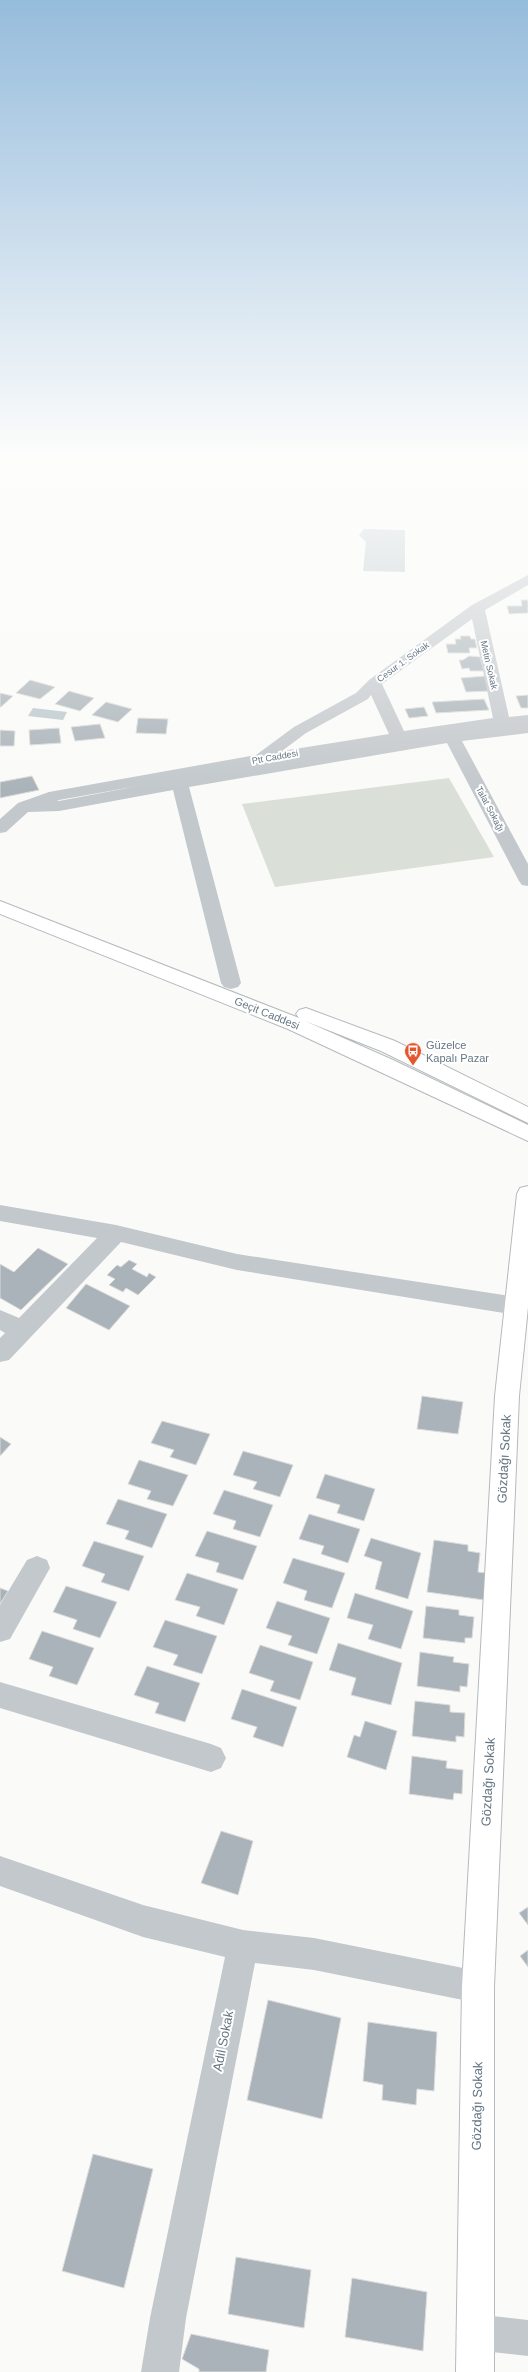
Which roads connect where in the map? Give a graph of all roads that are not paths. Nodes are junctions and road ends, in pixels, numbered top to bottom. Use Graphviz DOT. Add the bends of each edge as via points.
graph roads {
  1 [pos="528,579"];
  2 [pos="477,608"];
  3 [pos="374,683"];
  4 [pos="528,720"];
  5 [pos="502,722"];
  6 [pos="528,728"];
  7 [pos="398,737"];
  8 [pos="452,738"];
  9 [pos="260,759"];
  10 [pos="180,784"];
  11 [pos="24,807"];
  12 [pos="0,810"];
  13 [pos="0,828"];
  14 [pos="528,881"];
  15 [pos="0,892"];
  16 [pos="0,907"];
  17 [pos="231,983"];
  18 [pos="528,1116"];
  19 [pos="528,1134"];
  20 [pos="528,1194"];
  21 [pos="0,1213"];
  22 [pos="116,1233"];
  23 [pos="516,1306"];
  24 [pos="0,1319"];
  25 [pos="22,1331"];
  26 [pos="0,1352"];
  27 [pos="37,1568"];
  28 [pos="0,1630"];
  29 [pos="0,1695"];
  30 [pos="212,1758"];
  31 [pos="0,1871"];
  32 [pos="243,1946"];
  33 [pos="478,1987"];
  34 [pos="474,2332"];
  35 [pos="528,2338"];
  36 [pos="160,2372"];
  37 [pos="474,2372"];
  1 -- 2 [label="street, Cesur 1. Sokak"];
  2 -- 3 [label="street, Cesur 1. Sokak"];
  2 -- 5 [label="street, Metin Sokak"];
  3 -- 7 [label="street"];
  3 -- 9 [label="street, Cesur 1. Sokak" via="362,696 300,730"];
  4 -- 5 [label="street, Ptt Caddesi"];
  5 -- 7 [label="street, Ptt Caddesi"];
  6 -- 8 [label="street, Ptt Caddesi"];
  7 -- 9 [label="street, Ptt Caddesi"];
  8 -- 10 [label="street, Ptt Caddesi"];
  8 -- 14 [label="street, Talat Sokağı"];
  9 -- 11 [label="street, Ptt Caddesi" via="55,796"];
  10 -- 11 [label="street, Ptt Caddesi" via="59,806"];
  10 -- 17 [label="street"];
  11 -- 12 [label="street, Ptt Caddesi"];
  11 -- 13 [label="street"];
  15 -- 17 [label="main road, Geçit Caddesi"];
  16 -- 19 [label="main road, Geçit Caddesi" via="295,1024"];
  17 -- 18 [label="main road, Geçit Caddesi" via="388,1046"];
  20 -- 23 [label="main road, Gözdağı Sokak"];
  21 -- 22 [label="street"];
  22 -- 23 [label="street" via="237,1262"];
  22 -- 25 [label="street"];
  23 -- 33 [label="main road, Gözdağı Sokak" via="507,1396"];
  24 -- 25 [label="street"];
  25 -- 26 [label="street"];
  27 -- 28 [label="street"];
  29 -- 30 [label="street"];
  31 -- 32 [label="street" via="143,1921"];
  32 -- 33 [label="street" via="314,1954"];
  32 -- 36 [label="street, Adil Sokak" via="168,2318"];
  33 -- 34 [label="main road, Gözdağı Sokak"];
  34 -- 35 [label="street"];
  34 -- 37 [label="main road, Gözdağı Sokak"];
}
